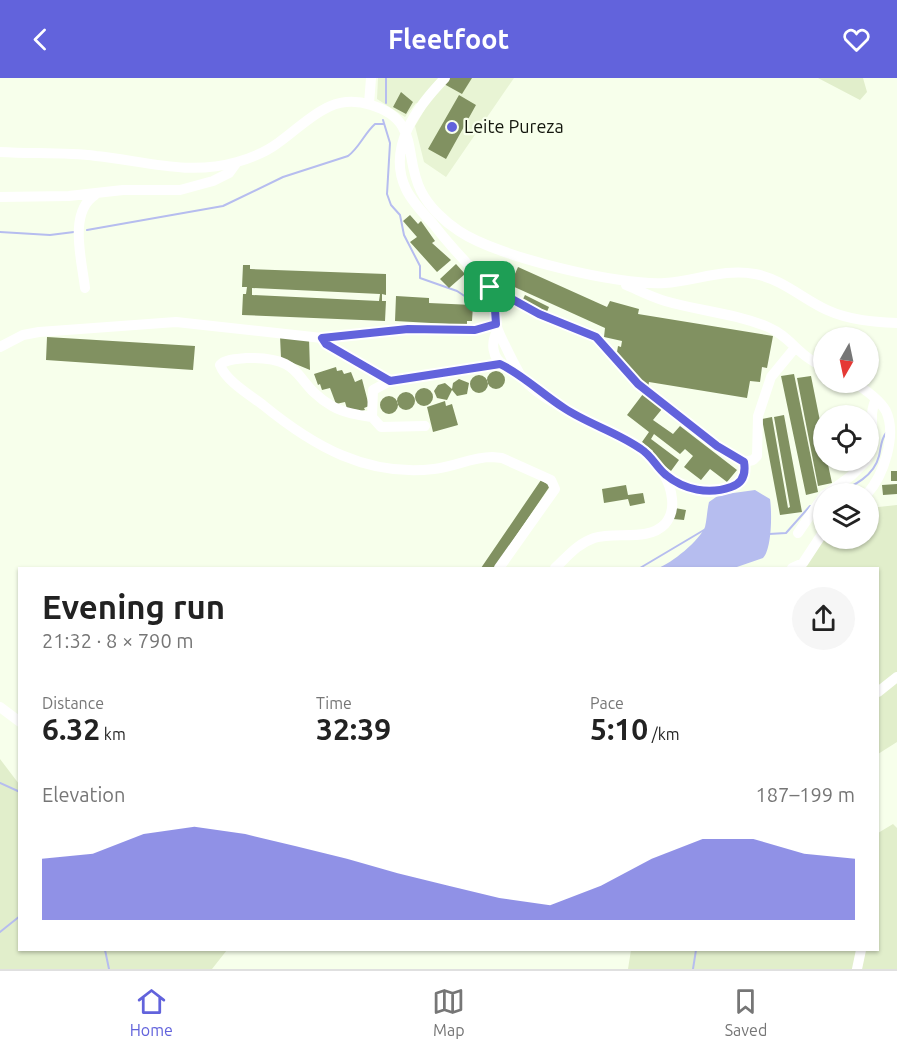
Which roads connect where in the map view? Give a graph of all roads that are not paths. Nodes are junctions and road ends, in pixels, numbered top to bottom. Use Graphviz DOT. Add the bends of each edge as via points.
graph roads {
  1 [pos="371,78"];
  2 [pos="445,78"];
  3 [pos="369,104"];
  4 [pos="406,131"];
  5 [pos="0,152"];
  6 [pos="237,162"];
  7 [pos="98,193"];
  8 [pos="0,197"];
  9 [pos="607,278"];
  10 [pos="490,287"];
  11 [pos="85,288"];
  12 [pos="897,323"];
  13 [pos="497,327"];
  14 [pos="322,338"];
  15 [pos="0,347"];
  16 [pos="794,349"];
  17 [pos="813,360"];
  18 [pos="500,364"];
  19 [pos="517,372"];
  20 [pos="390,381"];
  21 [pos="868,393"];
  22 [pos="876,399"];
  23 [pos="873,405"];
  24 [pos="372,417"];
  25 [pos="425,426"];
  26 [pos="744,462"];
  27 [pos="856,471"];
  28 [pos="665,474"];
  29 [pos="841,483"];
  30 [pos="874,483"];
  31 [pos="813,511"];
  32 [pos="798,533"];
  33 [pos="813,548"];
  34 [pos="500,567"];
  35 [pos="556,567"];
  36 [pos="794,567"];
  37 [pos="897,677"];
  38 [pos="879,691"];
  39 [pos="0,707"];
  40 [pos="18,720"];
  41 [pos="861,951"];
  42 [pos="857,969"];
  1 -- 3 [label="street"];
  2 -- 4 [label="street"];
  3 -- 4 [label="street" via="393,116"];
  3 -- 6 [label="street" via="344,101 329,105 277,144"];
  4 -- 9 [label="street" via="420,190 431,206 459,231 498,249"];
  4 -- 10 [label="street" via="400,158 406,189"];
  5 -- 6 [label="street" via="99,156 178,170"];
  6 -- 7 [label="street" via="229,173 197,187"];
  7 -- 8 [label="street"];
  7 -- 11 [label="street" via="87,201 79,238"];
  9 -- 12 [label="street" via="645,284 731,272 756,274 843,316"];
  9 -- 16 [label="street" via="664,301 749,320 779,333"];
  10 -- 13 [label="street"];
  10 -- 26 [label="street" via="539,314 596,337 638,384 717,446"];
  13 -- 14 [label="street" via="408,329"];
  13 -- 18 [label="street" via="493,341"];
  13 -- 19 [label="street"];
  14 -- 15 [label="street" via="159,322 39,332"];
  14 -- 20 [label="street"];
  16 -- 17 [label="street"];
  16 -- 26 [label="street" via="771,377 758,416 757,456"];
  18 -- 19 [label="street"];
  18 -- 20 [label="street"];
  19 -- 28 [label="street" via="530,386 565,409 641,448"];
  20 -- 24 [label="street" via="373,390"];
  21 -- 22 [label="street"];
  22 -- 23 [label="street"];
  22 -- 30 [label="street" via="890,418 891,444 886,465"];
  24 -- 25 [label="street" via="381,427 391,429"];
  24 -- 34 [label="street" via="349,414 331,406 295,369 273,359 242,358 220,365 275,415 316,444 355,463 419,470 492,457 551,480 555,489"];
  26 -- 28 [label="street" via="739,484 718,491 697,490"];
  27 -- 29 [label="street"];
  28 -- 35 [label="street" via="672,506 665,524 648,534 608,535 582,543"];
  31 -- 32 [label="street"];
  33 -- 36 [label="street" via="803,563"];
  37 -- 38 [label="street"];
  39 -- 40 [label="street"];
  41 -- 42 [label="street"];
}
